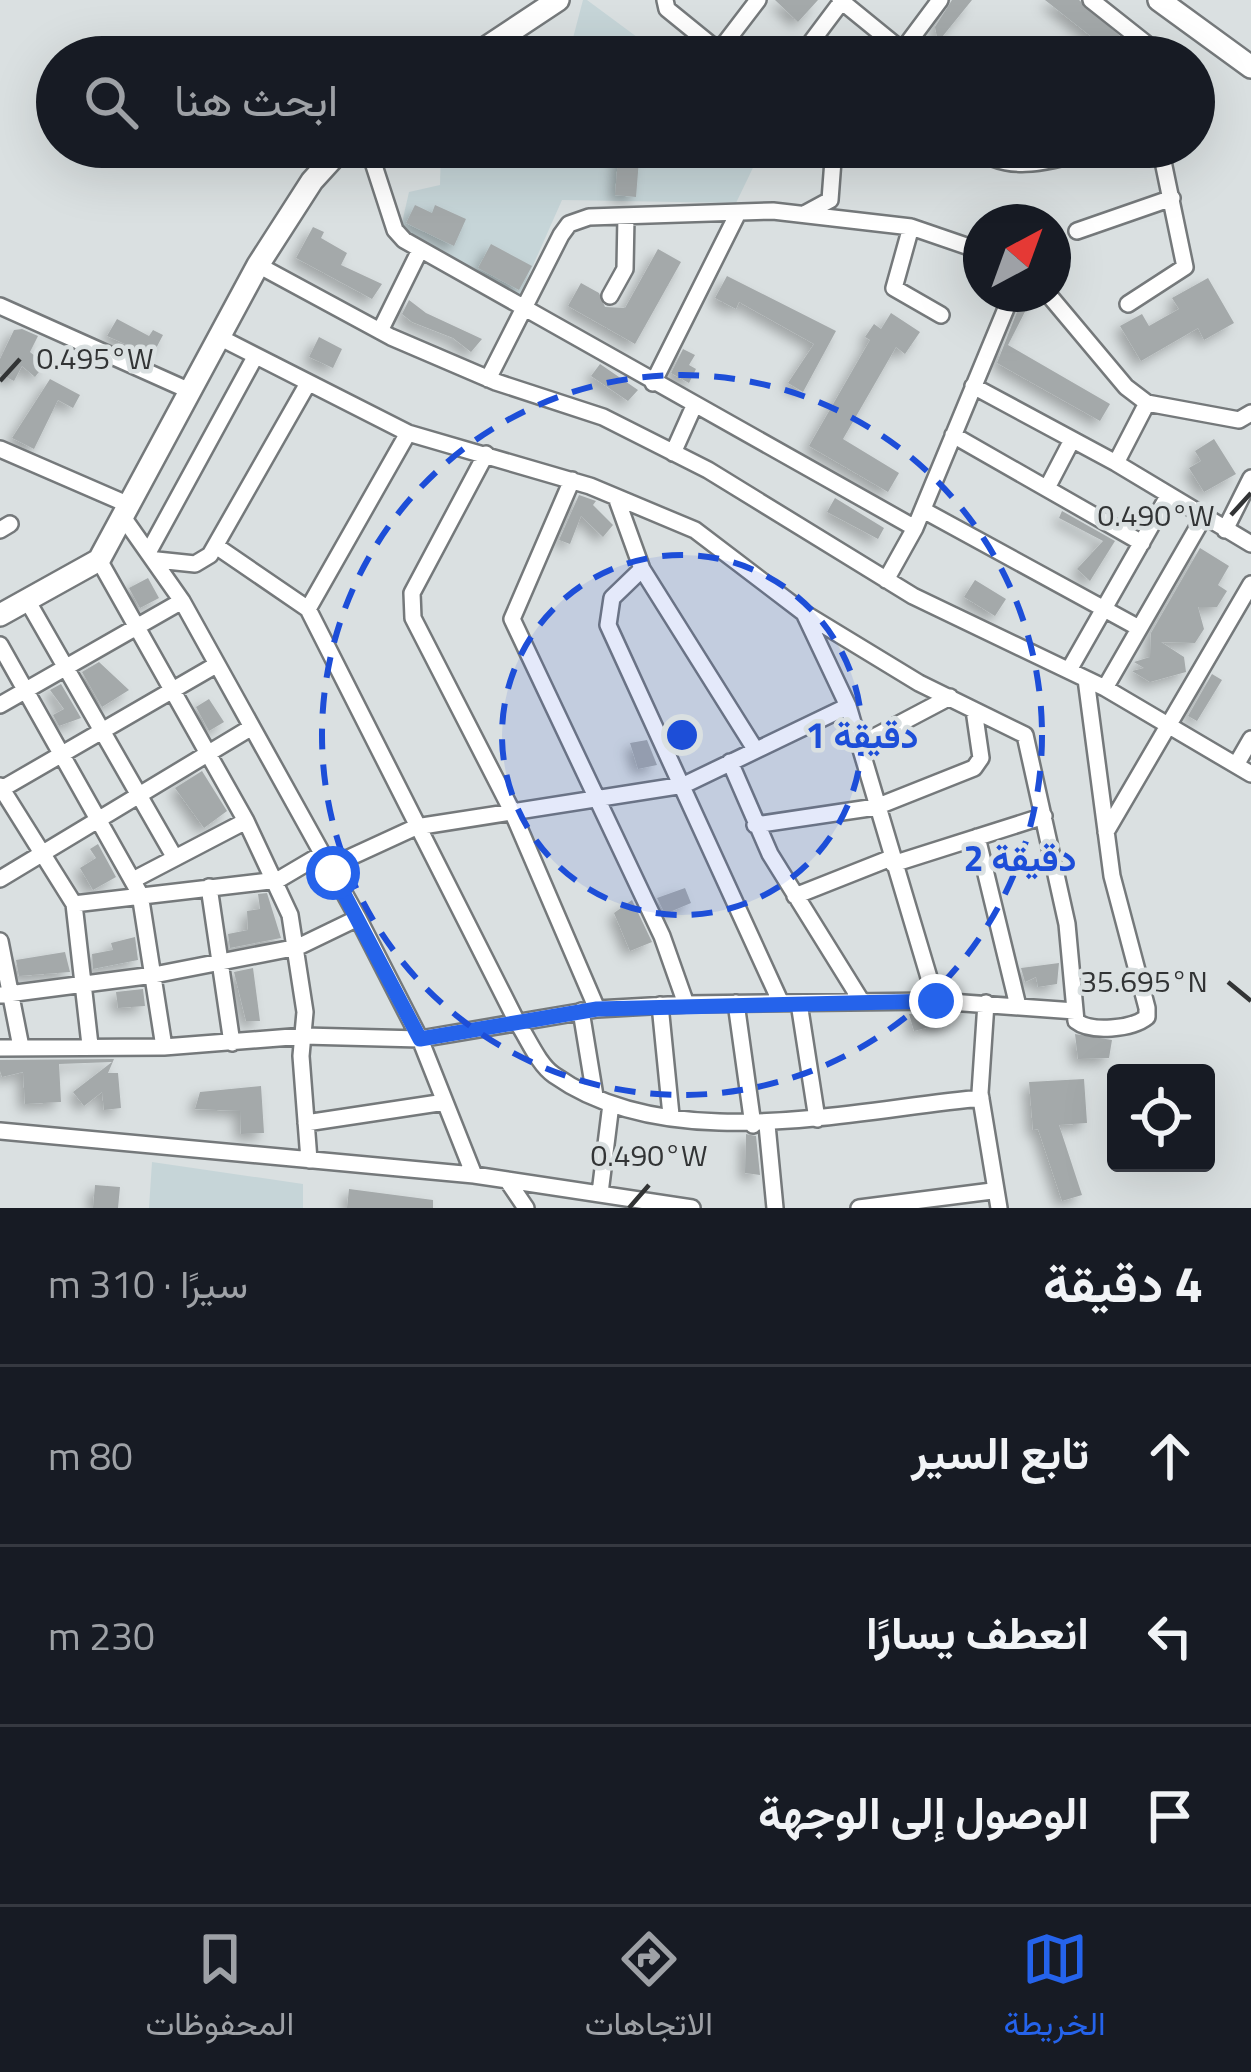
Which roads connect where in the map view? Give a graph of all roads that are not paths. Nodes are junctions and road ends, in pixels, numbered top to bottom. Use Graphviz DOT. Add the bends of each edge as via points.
graph roads {
  1 [pos="558,0"];
  2 [pos="665,0"];
  3 [pos="758,0"];
  4 [pos="940,0"];
  5 [pos="1091,0"];
  6 [pos="1159,0"];
  7 [pos="841,1"];
  8 [pos="504,36"];
  9 [pos="700,36"];
  10 [pos="734,36"];
  11 [pos="815,36"];
  12 [pos="883,36"];
  13 [pos="916,36"];
  14 [pos="1136,36"];
  15 [pos="1210,36"];
  16 [pos="1215,39"];
  17 [pos="1247,62"];
  18 [pos="324,168"];
  19 [pos="375,168"];
  20 [pos="832,168"];
  21 [pos="1165,168"];
  22 [pos="1172,198"];
  23 [pos="738,213"];
  24 [pos="806,214"];
  25 [pos="626,216"];
  26 [pos="911,226"];
  27 [pos="1077,232"];
  28 [pos="963,245"];
  29 [pos="420,250"];
  30 [pos="258,265"];
  31 [pos="610,296"];
  32 [pos="1128,304"];
  33 [pos="0,306"];
  34 [pos="522,310"];
  35 [pos="1004,312"];
  36 [pos="1063,312"];
  37 [pos="940,315"];
  38 [pos="380,331"];
  39 [pos="217,336"];
  40 [pos="255,357"];
  41 [pos="488,379"];
  42 [pos="653,383"];
  43 [pos="307,386"];
  44 [pos="973,386"];
  45 [pos="190,392"];
  46 [pos="1147,403"];
  47 [pos="694,406"];
  48 [pos="1251,412"];
  49 [pos="408,433"];
  50 [pos="953,435"];
  51 [pos="1072,440"];
  52 [pos="0,449"];
  53 [pos="673,453"];
  54 [pos="486,454"];
  55 [pos="1116,464"];
  56 [pos="1251,478"];
  57 [pos="572,480"];
  58 [pos="1047,488"];
  59 [pos="616,497"];
  60 [pos="1168,498"];
  61 [pos="923,510"];
  62 [pos="126,511"];
  63 [pos="1203,518"];
  64 [pos="915,528"];
  65 [pos="1226,530"];
  66 [pos="1142,543"];
  67 [pos="1251,544"];
  68 [pos="216,546"];
  69 [pos="153,556"];
  70 [pos="99,560"];
  71 [pos="642,569"];
  72 [pos="886,580"];
  73 [pos="1251,584"];
  74 [pos="28,600"];
  75 [pos="182,602"];
  76 [pos="1105,608"];
  77 [pos="308,609"];
  78 [pos="803,613"];
  79 [pos="0,615"];
  80 [pos="137,628"];
  81 [pos="1139,628"];
  82 [pos="0,645"];
  83 [pos="216,665"];
  84 [pos="68,669"];
  85 [pos="1069,670"];
  86 [pos="1086,679"];
  87 [pos="1105,688"];
  88 [pos="26,690"];
  89 [pos="172,690"];
  90 [pos="950,698"];
  91 [pos="0,705"];
  92 [pos="848,706"];
  93 [pos="974,710"];
  94 [pos="1168,725"];
  95 [pos="252,727"];
  96 [pos="105,731"];
  97 [pos="1251,740"];
  98 [pos="859,745"];
  99 [pos="754,749"];
  100 [pos="208,753"];
  101 [pos="63,755"];
  102 [pos="730,761"];
  103 [pos="1243,769"];
  104 [pos="684,785"];
  105 [pos="1,788"];
  106 [pos="141,793"];
  107 [pos="595,797"];
  108 [pos="876,807"];
  109 [pos="511,809"];
  110 [pos="1044,816"];
  111 [pos="100,818"];
  112 [pos="246,821"];
  113 [pos="755,825"];
  114 [pos="416,827"];
  115 [pos="1106,832"];
  116 [pos="977,838"];
  117 [pos="42,853"];
  118 [pos="175,858"];
  119 [pos="326,860"];
  120 [pos="892,861"];
  121 [pos="0,879"];
  122 [pos="278,880"];
  123 [pos="209,886"];
  124 [pos="136,887"];
  125 [pos="795,896"];
  126 [pos="74,904"];
  127 [pos="358,918"];
  128 [pos="0,941"];
  129 [pos="298,947"];
  130 [pos="221,962"];
  131 [pos="154,975"];
  132 [pos="84,985"];
  133 [pos="6,995"];
  134 [pos="936,1001"];
  135 [pos="862,1002"];
  136 [pos="790,1003"];
  137 [pos="986,1003"];
  138 [pos="686,1004"];
  139 [pos="736,1004"];
  140 [pos="660,1005"];
  141 [pos="1018,1006"];
  142 [pos="589,1010"];
  143 [pos="1075,1011"];
  144 [pos="518,1022"];
  145 [pos="304,1036"];
  146 [pos="420,1039"];
  147 [pos="232,1043"];
  148 [pos="90,1045"];
  149 [pos="21,1047"];
  150 [pos="164,1047"];
  151 [pos="0,1048"];
  152 [pos="981,1098"];
  153 [pos="603,1100"];
  154 [pos="445,1102"];
  155 [pos="671,1114"];
  156 [pos="817,1119"];
  157 [pos="307,1123"];
  158 [pos="760,1125"];
  159 [pos="0,1131"];
  160 [pos="309,1160"];
  161 [pos="474,1175"];
  162 [pos="507,1180"];
  163 [pos="992,1191"];
  164 [pos="600,1193"];
  165 [pos="526,1208"];
  166 [pos="692,1208"];
  167 [pos="775,1208"];
  168 [pos="859,1208"];
  169 [pos="999,1208"];
  1 -- 8 [label="main road"];
  2 -- 9 [label="street"];
  3 -- 10 [label="street"];
  4 -- 13 [label="street"];
  5 -- 14 [label="street"];
  6 -- 15 [label="main road"];
  7 -- 11 [label="street"];
  7 -- 12 [label="street"];
  16 -- 17 [label="main road"];
  18 -- 30 [label="main road"];
  19 -- 29 [label="street" via="395,230"];
  20 -- 24 [label="street" via="830,200"];
  21 -- 22 [label="street"];
  22 -- 27 [label="street"];
  22 -- 32 [label="street" via="1185,267"];
  23 -- 24 [label="street"];
  23 -- 25 [label="street"];
  23 -- 42 [label="street"];
  24 -- 26 [label="street"];
  25 -- 31 [label="street" via="625,268"];
  25 -- 34 [label="street" via="569,224"];
  26 -- 28 [label="street"];
  26 -- 37 [label="street" via="894,288"];
  29 -- 34 [label="street"];
  29 -- 38 [label="street"];
  30 -- 38 [label="street"];
  30 -- 39 [label="main road"];
  33 -- 45 [label="street"];
  34 -- 41 [label="street"];
  34 -- 42 [label="street"];
  35 -- 44 [label="street"];
  36 -- 46 [label="street"];
  38 -- 41 [label="street"];
  39 -- 40 [label="street"];
  39 -- 45 [label="main road"];
  40 -- 43 [label="street"];
  40 -- 69 [label="street"];
  41 -- 53 [label="street" via="570,403"];
  42 -- 47 [label="street"];
  43 -- 49 [label="street"];
  43 -- 68 [label="street"];
  44 -- 50 [label="street"];
  44 -- 51 [label="street"];
  45 -- 62 [label="main road"];
  46 -- 48 [label="street" via="1240,420"];
  46 -- 55 [label="street"];
  47 -- 53 [label="street"];
  47 -- 64 [label="street"];
  49 -- 54 [label="street"];
  49 -- 77 [label="street"];
  50 -- 58 [label="street"];
  50 -- 61 [label="street"];
  51 -- 55 [label="street"];
  51 -- 58 [label="street"];
  52 -- 62 [label="street"];
  53 -- 72 [label="street"];
  54 -- 57 [label="street"];
  54 -- 109 [label="street" via="411,607"];
  55 -- 60 [label="street"];
  56 -- 65 [label="street"];
  57 -- 59 [label="street"];
  57 -- 107 [label="street" via="512,619"];
  58 -- 66 [label="street"];
  59 -- 71 [label="street"];
  59 -- 78 [label="street" via="695,530"];
  60 -- 63 [label="street"];
  60 -- 66 [label="street"];
  61 -- 64 [label="street"];
  61 -- 76 [label="street"];
  62 -- 69 [label="street"];
  62 -- 70 [label="main road"];
  63 -- 65 [label="street"];
  63 -- 81 [label="street"];
  64 -- 72 [label="street"];
  65 -- 67 [label="street"];
  66 -- 76 [label="street"];
  68 -- 69 [label="street" via="200,563"];
  68 -- 77 [label="street"];
  69 -- 75 [label="street"];
  70 -- 74 [label="main road"];
  70 -- 80 [label="street"];
  71 -- 99 [label="street"];
  71 -- 104 [label="street" via="613,598 608,625"];
  72 -- 85 [label="street"];
  73 -- 94 [label="street"];
  74 -- 79 [label="main road"];
  74 -- 84 [label="street"];
  75 -- 80 [label="street"];
  75 -- 83 [label="street"];
  76 -- 81 [label="street"];
  76 -- 85 [label="street"];
  77 -- 114 [label="street"];
  78 -- 90 [label="street"];
  78 -- 92 [label="street"];
  80 -- 84 [label="street"];
  80 -- 89 [label="street"];
  81 -- 87 [label="street"];
  82 -- 88 [label="street"];
  83 -- 89 [label="street"];
  83 -- 95 [label="street"];
  84 -- 88 [label="street"];
  84 -- 96 [label="street"];
  85 -- 86 [label="street"];
  86 -- 87 [label="street"];
  86 -- 115 [label="street"];
  87 -- 94 [label="street"];
  88 -- 91 [label="street"];
  88 -- 101 [label="street"];
  89 -- 96 [label="street"];
  89 -- 100 [label="street"];
  90 -- 93 [label="street"];
  90 -- 98 [label="street"];
  92 -- 98 [label="street"];
  92 -- 99 [label="street"];
  93 -- 108 [label="street" via="979,764"];
  93 -- 110 [label="street" via="1028,738"];
  94 -- 103 [label="street"];
  94 -- 115 [label="street"];
  95 -- 100 [label="street"];
  95 -- 119 [label="street"];
  96 -- 101 [label="street"];
  96 -- 106 [label="street"];
  97 -- 103 [label="street"];
  98 -- 108 [label="street"];
  99 -- 102 [label="street"];
  100 -- 106 [label="street"];
  100 -- 112 [label="street"];
  101 -- 105 [label="street"];
  101 -- 111 [label="street"];
  102 -- 104 [label="street"];
  102 -- 113 [label="street"];
  104 -- 107 [label="street"];
  104 -- 136 [label="street"];
  105 -- 117 [label="street"];
  106 -- 111 [label="street"];
  106 -- 118 [label="street"];
  107 -- 109 [label="street"];
  107 -- 138 [label="street"];
  108 -- 113 [label="street"];
  108 -- 120 [label="street"];
  109 -- 114 [label="street"];
  109 -- 142 [label="street"];
  110 -- 116 [label="street"];
  110 -- 143 [label="street"];
  111 -- 117 [label="street"];
  111 -- 124 [label="street"];
  112 -- 118 [label="street"];
  112 -- 122 [label="street"];
  113 -- 125 [label="street"];
  114 -- 119 [label="street"];
  114 -- 144 [label="street"];
  115 -- 143 [label="street" via="1147,1017 1084,1028"];
  116 -- 120 [label="street"];
  116 -- 141 [label="street"];
  117 -- 121 [label="street"];
  117 -- 126 [label="street"];
  118 -- 124 [label="street"];
  119 -- 122 [label="street"];
  119 -- 127 [label="street"];
  120 -- 125 [label="street"];
  120 -- 134 [label="street"];
  122 -- 123 [label="street"];
  122 -- 129 [label="street"];
  123 -- 124 [label="street"];
  123 -- 130 [label="street"];
  124 -- 126 [label="street"];
  124 -- 131 [label="street"];
  125 -- 135 [label="street"];
  126 -- 132 [label="street"];
  127 -- 129 [label="street"];
  127 -- 146 [label="street"];
  128 -- 133 [label="street"];
  129 -- 130 [label="street"];
  129 -- 145 [label="street"];
  130 -- 131 [label="street"];
  130 -- 147 [label="street"];
  131 -- 132 [label="street"];
  131 -- 150 [label="street"];
  132 -- 133 [label="street"];
  132 -- 148 [label="street"];
  133 -- 149 [label="street"];
  134 -- 135 [label="street"];
  134 -- 137 [label="street"];
  135 -- 136 [label="street"];
  136 -- 139 [label="street"];
  136 -- 156 [label="street"];
  137 -- 141 [label="street"];
  137 -- 152 [label="street"];
  138 -- 139 [label="street"];
  138 -- 140 [label="street"];
  139 -- 158 [label="street"];
  140 -- 142 [label="street"];
  140 -- 155 [label="street"];
  141 -- 143 [label="street"];
  142 -- 144 [label="street"];
  142 -- 153 [label="street"];
  144 -- 146 [label="street"];
  144 -- 153 [label="street" via="546,1068"];
  145 -- 146 [label="street"];
  145 -- 147 [label="street"];
  145 -- 157 [label="street"];
  146 -- 154 [label="street"];
  147 -- 150 [label="street"];
  148 -- 149 [label="street"];
  148 -- 150 [label="street"];
  149 -- 151 [label="street"];
  152 -- 156 [label="street"];
  152 -- 163 [label="street"];
  153 -- 155 [label="street"];
  153 -- 164 [label="street"];
  154 -- 157 [label="street"];
  154 -- 161 [label="street"];
  155 -- 158 [label="street"];
  156 -- 158 [label="street"];
  157 -- 160 [label="street"];
  158 -- 167 [label="street"];
  159 -- 160 [label="street"];
  160 -- 161 [label="street"];
  161 -- 162 [label="street"];
  162 -- 164 [label="street"];
  162 -- 165 [label="street"];
  163 -- 168 [label="street"];
  163 -- 169 [label="street"];
  164 -- 166 [label="street"];
}
